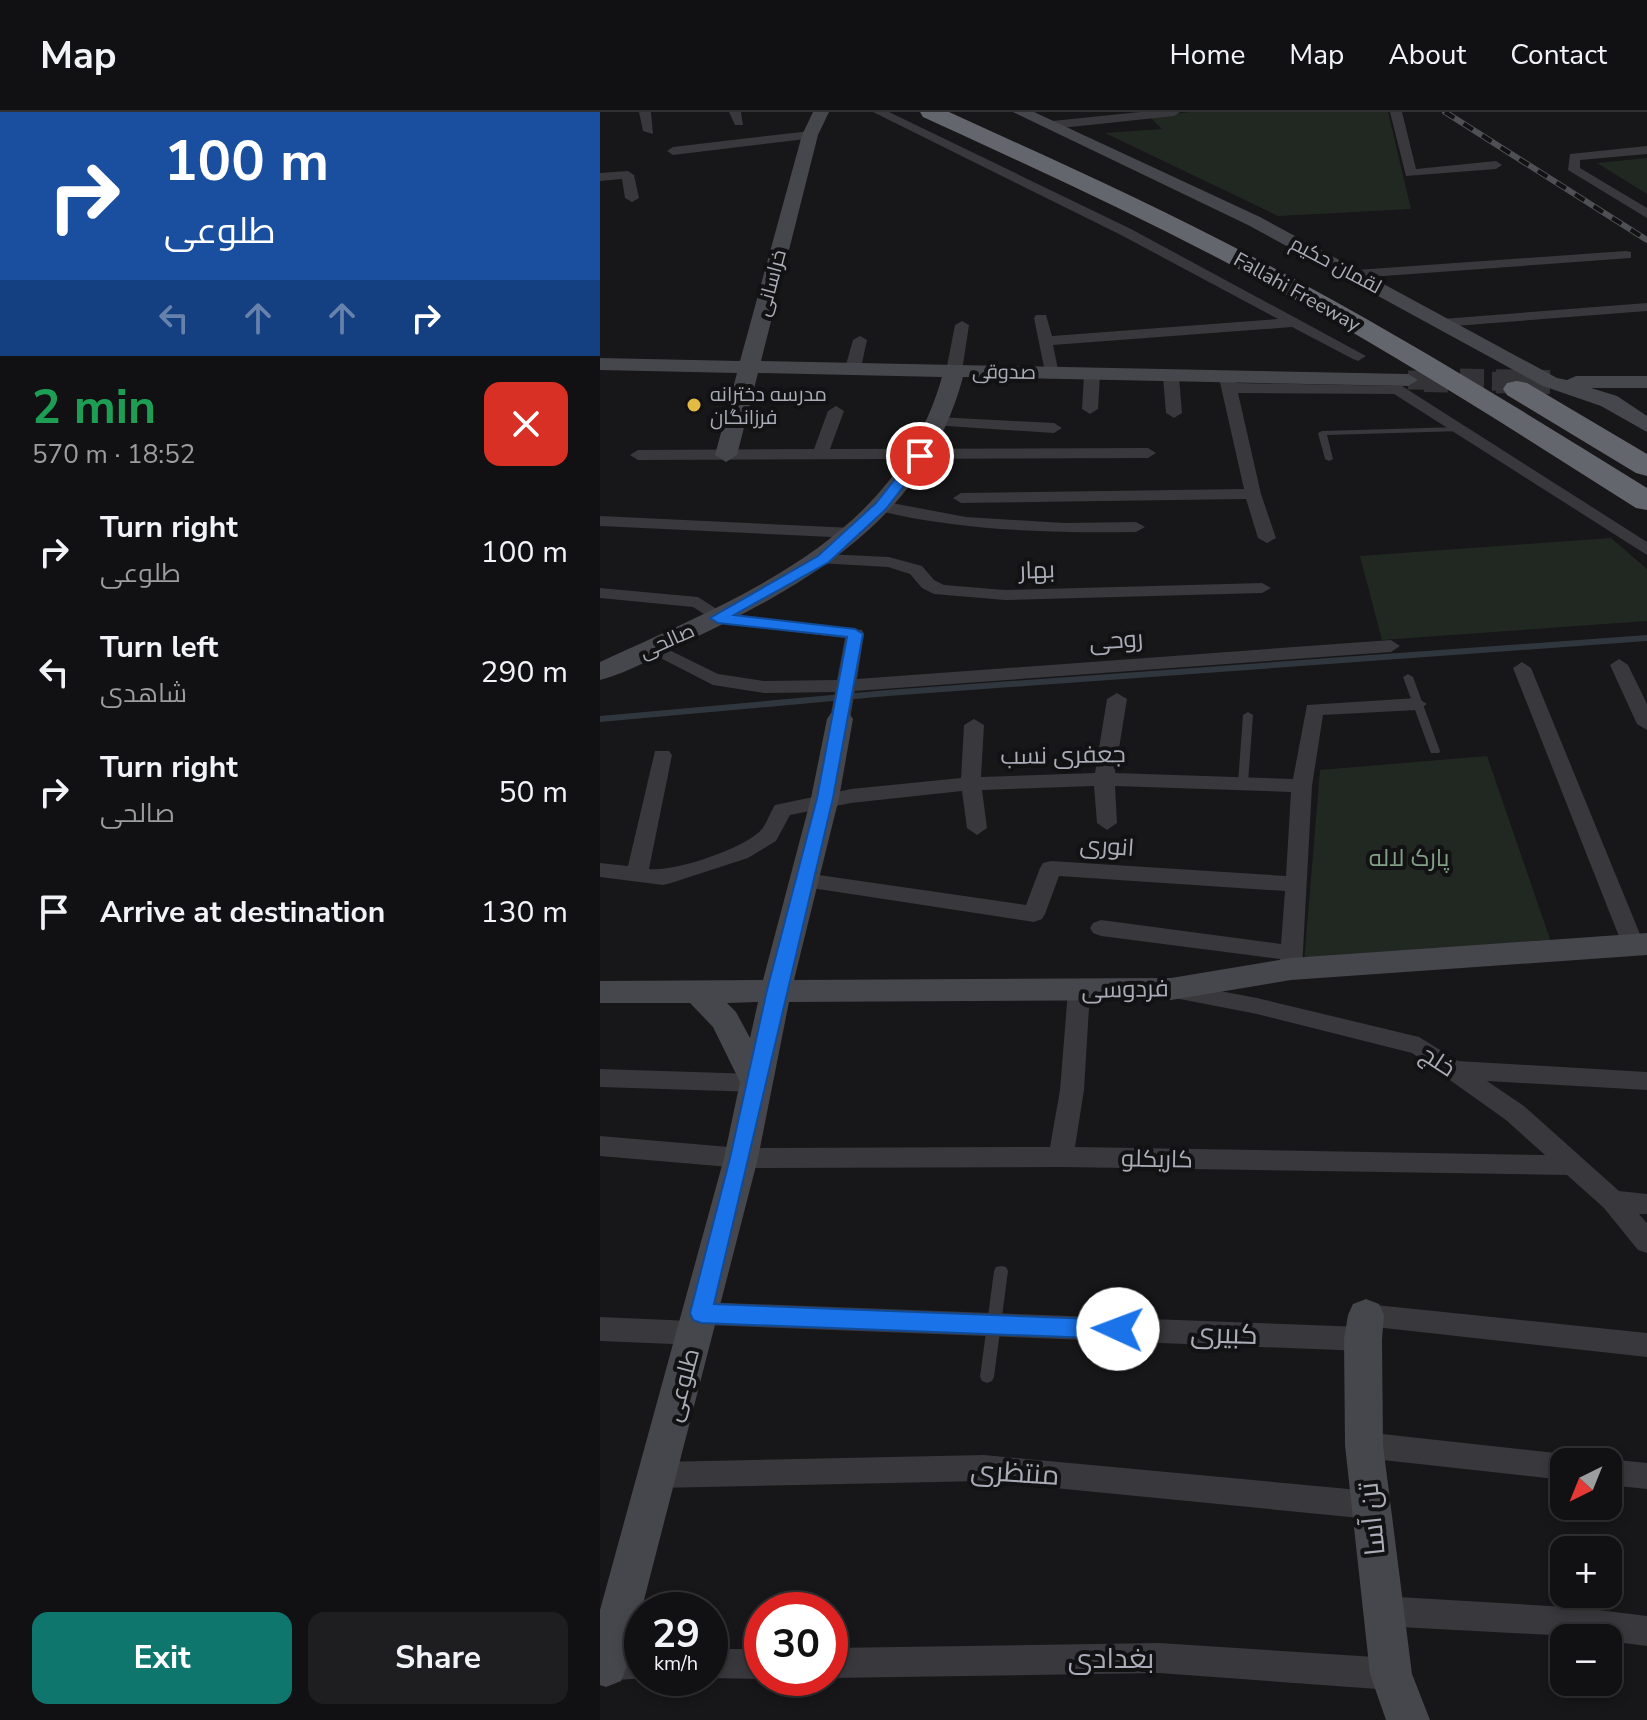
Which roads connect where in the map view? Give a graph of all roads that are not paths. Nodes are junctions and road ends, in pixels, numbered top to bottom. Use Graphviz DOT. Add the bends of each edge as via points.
graph roads {
  1 [pos="645,112"];
  2 [pos="821,112"];
  3 [pos="879,112"];
  4 [pos="931,112"];
  5 [pos="982,112"];
  6 [pos="1021,112"];
  7 [pos="1174,112"];
  8 [pos="1396,112"];
  9 [pos="1128,114"];
  10 [pos="1052,125"];
  11 [pos="649,131"];
  12 [pos="810,135"];
  13 [pos="1647,150"];
  14 [pos="673,151"];
  15 [pos="1496,165"];
  16 [pos="600,177"];
  17 [pos="632,198"];
  18 [pos="1647,214"];
  19 [pos="1626,255"];
  20 [pos="1356,274"];
  21 [pos="1647,307"];
  22 [pos="1041,318"];
  23 [pos="1298,322"];
  24 [pos="1442,323"];
  25 [pos="962,325"];
  26 [pos="860,340"];
  27 [pos="1045,341"];
  28 [pos="1358,356"];
  29 [pos="600,364"];
  30 [pos="748,366"];
  31 [pos="853,368"];
  32 [pos="954,371"];
  33 [pos="1051,374"];
  34 [pos="1092,375"];
  35 [pos="1171,377"];
  36 [pos="1408,380"];
  37 [pos="1550,382"];
  38 [pos="1647,382"];
  39 [pos="1228,383"];
  40 [pos="1090,409"];
  41 [pos="836,411"];
  42 [pos="1174,413"];
  43 [pos="938,422"];
  44 [pos="1647,425"];
  45 [pos="1054,428"];
  46 [pos="1459,429"];
  47 [pos="1148,453"];
  48 [pos="638,455"];
  49 [pos="726,455"];
  50 [pos="820,456"];
  51 [pos="920,456"];
  52 [pos="1329,459"];
  53 [pos="1647,467"];
  54 [pos="1253,494"];
  55 [pos="961,498"];
  56 [pos="1647,501"];
  57 [pos="881,506"];
  58 [pos="600,521"];
  59 [pos="1136,527"];
  60 [pos="853,533"];
  61 [pos="1267,538"];
  62 [pos="1647,550"];
  63 [pos="824,559"];
  64 [pos="1262,588"];
  65 [pos="600,593"];
  66 [pos="718,618"];
  67 [pos="1391,646"];
  68 [pos="650,648"];
  69 [pos="1619,665"];
  70 [pos="1522,668"];
  71 [pos="600,672"];
  72 [pos="1408,677"];
  73 [pos="845,686"];
  74 [pos="1117,699"];
  75 [pos="1417,704"];
  76 [pos="1248,715"];
  77 [pos="840,719"];
  78 [pos="1647,724"];
  79 [pos="974,725"];
  80 [pos="1435,751"];
  81 [pos="662,755"];
  82 [pos="1104,778"];
  83 [pos="971,783"];
  84 [pos="1243,783"];
  85 [pos="1302,786"];
  86 [pos="825,798"];
  87 [pos="1107,823"];
  88 [pos="977,828"];
  89 [pos="600,870"];
  90 [pos="637,874"];
  91 [pos="805,880"];
  92 [pos="1295,884"];
  93 [pos="1101,928"];
  94 [pos="1640,944"];
  95 [pos="1292,961"];
  96 [pos="1171,989"];
  97 [pos="696,990"];
  98 [pos="776,990"];
  99 [pos="1079,991"];
  100 [pos="600,992"];
  101 [pos="1452,1070"];
  102 [pos="600,1078"];
  103 [pos="1647,1081"];
  104 [pos="757,1083"];
  105 [pos="600,1148"];
  106 [pos="1061,1157"];
  107 [pos="741,1158"];
  108 [pos="1573,1165"];
  109 [pos="1613,1201"];
  110 [pos="1647,1204"];
  111 [pos="1647,1242"];
  112 [pos="1001,1271"];
  113 [pos="698,1323"];
  114 [pos="995,1325"];
  115 [pos="1364,1327"];
  116 [pos="600,1329"];
  117 [pos="1647,1345"];
  118 [pos="987,1377"];
  119 [pos="1364,1445"];
  120 [pos="1550,1465"];
  121 [pos="1622,1473"];
  122 [pos="657,1475"];
  123 [pos="1647,1476"];
  124 [pos="1370,1505"];
  125 [pos="1381,1611"];
  126 [pos="1647,1631"];
  127 [pos="848,1663"];
  128 [pos="616,1666"];
  129 [pos="1391,1674"];
  130 [pos="1408,1720"];
  1 -- 11 [label="street"];
  2 -- 12 [label="street, خراسانی"];
  3 -- 23 [label="street"];
  4 -- 56 [label="highway, Fallahi Freeway" via="1145,211 1288,286 1447,376"];
  5 -- 53 [label="highway, Fallahi Freeway" via="1330,284"];
  6 -- 10 [label="street, لقمان حکیم"];
  7 -- 9 [label="street"];
  8 -- 15 [label="street" via="1411,173"];
  9 -- 10 [label="street"];
  10 -- 20 [label="street, لقمان حکیم"];
  12 -- 14 [label="street"];
  12 -- 30 [label="street, خراسانی"];
  13 -- 18 [label="street" via="1574,157 1574,170"];
  16 -- 17 [label="street" via="628,175"];
  19 -- 20 [label="street"];
  20 -- 24 [label="street, لقمان حکیم"];
  21 -- 24 [label="street"];
  22 -- 27 [label="street"];
  23 -- 27 [label="street"];
  23 -- 28 [label="street"];
  24 -- 37 [label="street, لقمان حکیم"];
  25 -- 32 [label="street"];
  26 -- 31 [label="street"];
  27 -- 33 [label="street"];
  29 -- 30 [label="street, صدوقی"];
  30 -- 31 [label="street, صدوقی"];
  30 -- 49 [label="street, خراسانی"];
  31 -- 32 [label="street, صدوقی"];
  32 -- 33 [label="street, صدوقی"];
  32 -- 43 [label="street, صالحی"];
  33 -- 34 [label="street, صدوقی"];
  34 -- 35 [label="street, صدوقی"];
  34 -- 40 [label="street"];
  35 -- 39 [label="street, صدوقی"];
  35 -- 42 [label="street"];
  36 -- 39 [label="street, صدوقی"];
  37 -- 38 [label="street"];
  37 -- 44 [label="street, لقمان حکیم" via="1609,401"];
  39 -- 46 [label="street" via="1397,389"];
  39 -- 54 [label="street"];
  41 -- 50 [label="street"];
  43 -- 45 [label="street"];
  43 -- 51 [label="street, صالحی"];
  46 -- 52 [label="lane" via="1322,433"];
  46 -- 62 [label="street"];
  47 -- 51 [label="street"];
  48 -- 49 [label="street"];
  49 -- 50 [label="street"];
  50 -- 51 [label="street"];
  51 -- 57 [label="street, صالحی"];
  54 -- 55 [label="street"];
  54 -- 61 [label="street"];
  57 -- 59 [label="street" via="966,522"];
  57 -- 60 [label="street, صالحی"];
  58 -- 60 [label="street"];
  60 -- 63 [label="street, صالحی"];
  63 -- 64 [label="street, بهار" via="889,562 916,570 940,590 1005,595"];
  63 -- 66 [label="street, صالحی"];
  65 -- 66 [label="street" via="698,602"];
  66 -- 68 [label="street, صالحی"];
  66 -- 73 [label="street, طلوعی" via="855,634"];
  67 -- 73 [label="street, روحی"];
  68 -- 71 [label="street, صالحی"];
  68 -- 73 [label="street, روحی" via="713,679 764,687"];
  69 -- 78 [label="street"];
  70 -- 94 [label="street"];
  72 -- 75 [label="lane"];
  73 -- 77 [label="street, طلوعی"];
  74 -- 82 [label="street"];
  75 -- 80 [label="lane"];
  75 -- 85 [label="street" via="1314,709"];
  76 -- 84 [label="lane"];
  77 -- 86 [label="street, طلوعی"];
  79 -- 83 [label="street"];
  81 -- 90 [label="street"];
  82 -- 83 [label="street, جعفری نسب"];
  82 -- 84 [label="street, جعفری نسب"];
  82 -- 87 [label="street"];
  83 -- 86 [label="street, جعفری نسب"];
  83 -- 88 [label="street"];
  84 -- 85 [label="street, جعفری نسب"];
  85 -- 92 [label="street"];
  86 -- 90 [label="street, جعفری نسب" via="782,810 769,836 740,853 663,878"];
  86 -- 91 [label="street, طلوعی"];
  89 -- 90 [label="street, جعفری نسب"];
  91 -- 92 [label="street, انوری" via="1034,914 1051,868"];
  91 -- 98 [label="street, طلوعی"];
  92 -- 95 [label="street"];
  93 -- 95 [label="street"];
  94 -- 95 [label="street, فردوسی"];
  95 -- 96 [label="street, فردوسی"];
  96 -- 99 [label="street, فردوسی"];
  96 -- 101 [label="street, خلج" via="1419,1046"];
  97 -- 98 [label="street, فردوسی"];
  97 -- 100 [label="street, فردوسی"];
  97 -- 104 [label="street" via="725,1020"];
  98 -- 99 [label="street, فردوسی"];
  98 -- 104 [label="street, طلوعی"];
  99 -- 106 [label="street"];
  101 -- 103 [label="street"];
  101 -- 108 [label="street, خلج" via="1515,1113"];
  102 -- 104 [label="street"];
  104 -- 107 [label="street, طلوعی"];
  105 -- 107 [label="street, کاریکلو"];
  106 -- 107 [label="street, کاریکلو"];
  106 -- 108 [label="street, کاریکلو"];
  107 -- 113 [label="street, طلوعی"];
  108 -- 109 [label="street, خلج"];
  109 -- 110 [label="street"];
  109 -- 111 [label="street, خلج"];
  112 -- 114 [label="lane"];
  113 -- 114 [label="street, کبیری"];
  113 -- 116 [label="street, کبیری"];
  113 -- 122 [label="street, طلوعی"];
  114 -- 115 [label="street, کبیری"];
  114 -- 118 [label="lane"];
  115 -- 117 [label="street, کبیری"];
  115 -- 119 [label="street, تن آسا"];
  119 -- 120 [label="street"];
  119 -- 124 [label="street, تن آسا"];
  121 -- 123 [label="street"];
  122 -- 124 [label="street, منتظری" via="984,1468"];
  122 -- 128 [label="street, طلوعی"];
  124 -- 125 [label="street, تن آسا"];
  125 -- 126 [label="street"];
  125 -- 129 [label="street, تن آسا"];
  127 -- 129 [label="street, بغدادی" via="1159,1658"];
  129 -- 130 [label="street, تن آسا"];
}
